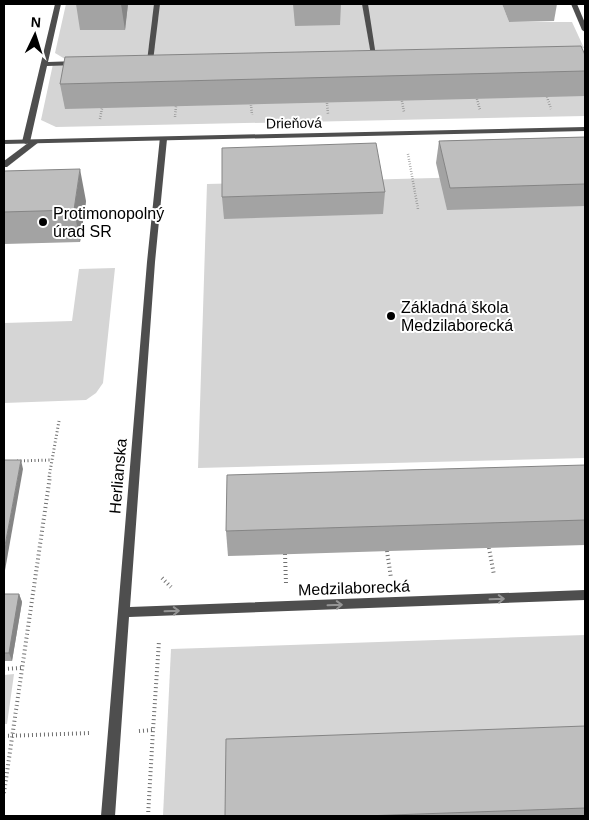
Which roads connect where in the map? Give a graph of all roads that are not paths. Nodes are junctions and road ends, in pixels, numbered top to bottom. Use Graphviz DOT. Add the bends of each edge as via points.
graph roads {
  1 [pos="58,4"];
  2 [pos="157,4"];
  3 [pos="366,4"];
  4 [pos="574,4"];
  5 [pos="585,30"];
  6 [pos="365,55"];
  7 [pos="374,55"];
  8 [pos="382,55"];
  9 [pos="159,60"];
  10 [pos="141,61"];
  11 [pos="150,61"];
  12 [pos="89,63"];
  13 [pos="43,64"];
  14 [pos="585,128"];
  15 [pos="163,139"];
  16 [pos="4,142"];
  17 [pos="26,142"];
  18 [pos="35,142"];
  19 [pos="4,165"];
  20 [pos="585,595"];
  21 [pos="124,612"];
  22 [pos="108,816"];
  1 -- 13 [label="street"];
  2 -- 11 [label="street"];
  3 -- 7 [label="street"];
  4 -- 5 [label="street"];
  6 -- 7 [label="street"];
  7 -- 8 [label="street"];
  9 -- 11 [label="street"];
  10 -- 11 [label="street"];
  12 -- 13 [label="street"];
  13 -- 17 [label="street"];
  14 -- 15 [label="street, Drieňová"];
  15 -- 18 [label="street, Drieňová"];
  15 -- 21 [label="street, Herlianska"];
  16 -- 17 [label="street, Drieňová"];
  17 -- 18 [label="street, Drieňová"];
  18 -- 19 [label="street"];
  21 -- 20 [label="street, Medzilaborecká, one-way"];
  21 -- 22 [label="street, Herlianska"];
}
